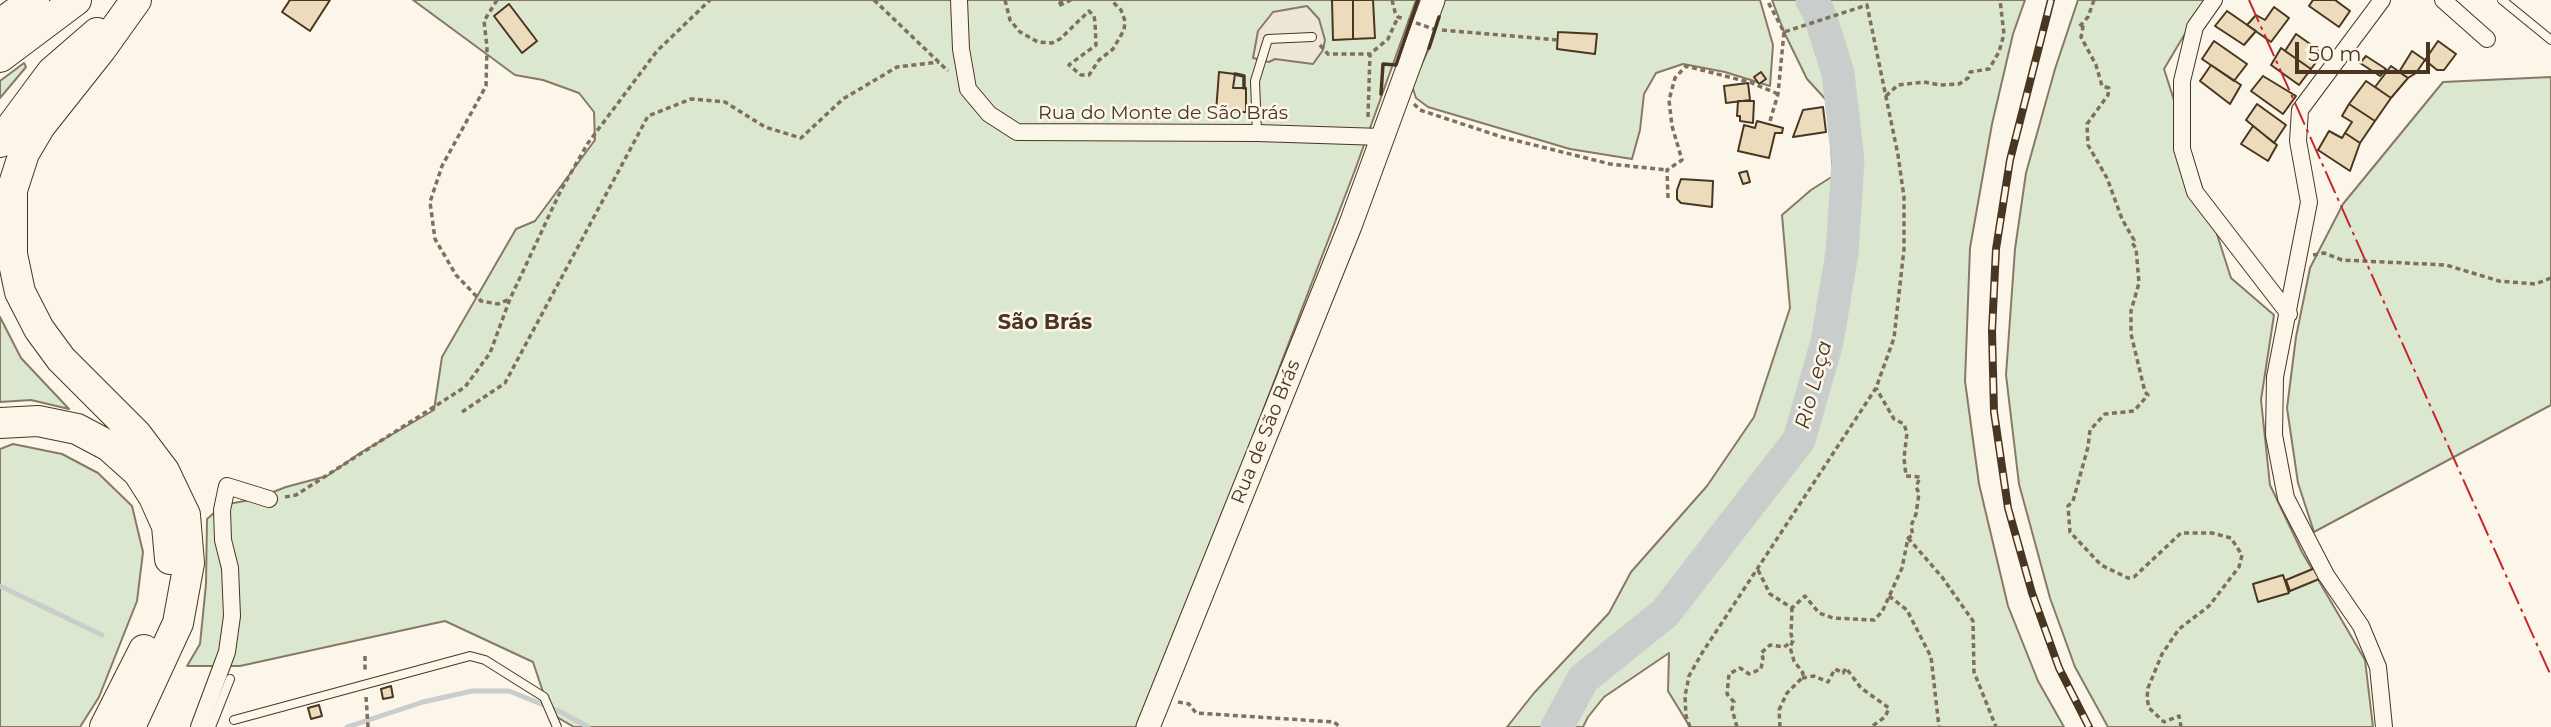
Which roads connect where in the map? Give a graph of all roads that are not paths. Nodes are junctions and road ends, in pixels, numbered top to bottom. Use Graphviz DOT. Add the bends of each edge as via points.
graph roads {
  1 [pos="34,0"];
  2 [pos="76,0"];
  3 [pos="135,0"];
  4 [pos="959,0"];
  5 [pos="1433,0"];
  6 [pos="2214,0"];
  7 [pos="2382,0"];
  8 [pos="2443,0"];
  9 [pos="2502,0"];
  10 [pos="0,24"];
  11 [pos="1312,37"];
  12 [pos="2487,39"];
  13 [pos="2551,40"];
  14 [pos="0,57"];
  15 [pos="1257,134"];
  16 [pos="1382,137"];
  17 [pos="0,142"];
  18 [pos="2289,314"];
  19 [pos="0,423"];
  20 [pos="269,499"];
  21 [pos="230,679"];
  22 [pos="234,720"];
  23 [pos="105,727"];
  24 [pos="130,727"];
  25 [pos="199,727"];
  26 [pos="211,727"];
  27 [pos="557,727"];
  28 [pos="1148,727"];
  29 [pos="2384,727"];
  1 -- 10 [label="highway"];
  2 -- 14 [label="highway"];
  3 -- 17 [label="highway" via="52,72"];
  3 -- 24 [label="highway" via="102,50 40,126 24,153 12,190 12,254 20,292 39,329 61,359 136,434 164,471 185,515 189,563 178,623"];
  4 -- 15 [label="street, Rua do Monte de São Brás" via="968,89 989,114 1017,132"];
  5 -- 16 [label="main road, Rua de São Brás"];
  6 -- 18 [label="street" via="2195,27 2182,81 2182,149 2195,192"];
  7 -- 18 [label="street" via="2300,110 2298,141 2309,202"];
  8 -- 12 [label="street"];
  9 -- 13 [label="lane"];
  11 -- 15 [label="lane" via="1268,39 1255,81"];
  15 -- 16 [label="street, Rua do Monte de São Brás"];
  16 -- 28 [label="main road, Rua de São Brás"];
  18 -- 29 [label="street" via="2275,377 2274,435 2286,498 2326,575 2361,626 2378,667"];
  19 -- 23 [label="highway" via="38,421 77,429 109,446 138,472 167,526 171,570 159,621"];
  20 -- 25 [label="street" via="227,486 223,540 230,568 232,617 227,652"];
  21 -- 26 [label="lane"];
  22 -- 27 [label="lane" via="470,656 485,660 544,697"];
}
